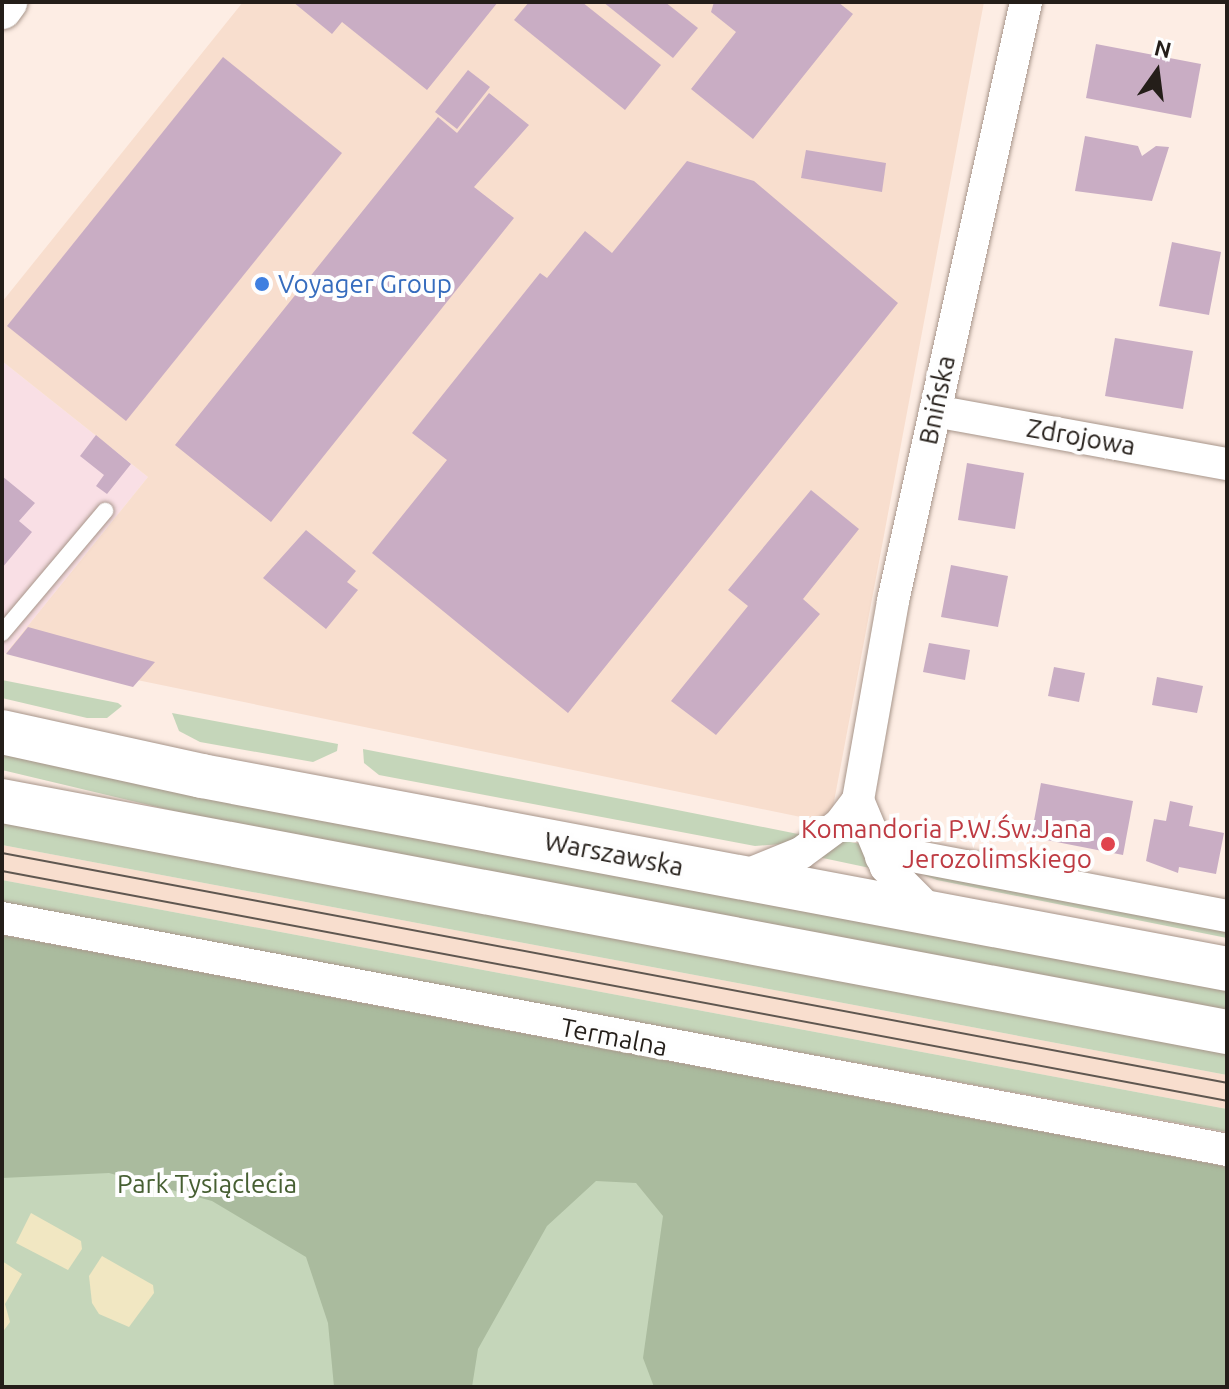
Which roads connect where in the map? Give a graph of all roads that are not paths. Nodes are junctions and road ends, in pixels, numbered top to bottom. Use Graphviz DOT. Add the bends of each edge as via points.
graph roads {
  1 [pos="7,2"];
  2 [pos="1026,2"];
  3 [pos="2,9"];
  4 [pos="935,411"];
  5 [pos="1227,464"];
  6 [pos="105,511"];
  7 [pos="2,633"];
  8 [pos="2,732"];
  9 [pos="858,800"];
  10 [pos="2,801"];
  11 [pos="881,857"];
  12 [pos="736,877"];
  13 [pos="934,914"];
  14 [pos="1227,916"];
  15 [pos="2,918"];
  16 [pos="1227,969"];
  17 [pos="1227,1032"];
  18 [pos="1227,1150"];
  1 -- 3 [label="street"];
  2 -- 4 [label="street, Bnińska"];
  4 -- 5 [label="street, Zdrojowa"];
  4 -- 9 [label="street, Bnińska" via="893,601"];
  6 -- 7 [label="lane"];
  8 -- 12 [label="main road, Warszawska"];
  9 -- 11 [label="street"];
  9 -- 12 [label="street" via="840,824 793,858 764,872"];
  10 -- 17 [label="main road"];
  11 -- 13 [label="street" via="902,888"];
  11 -- 14 [label="street" via="902,854"];
  12 -- 13 [label="main road, Warszawska"];
  13 -- 16 [label="main road, Warszawska"];
  15 -- 18 [label="street, Termalna"];
}
